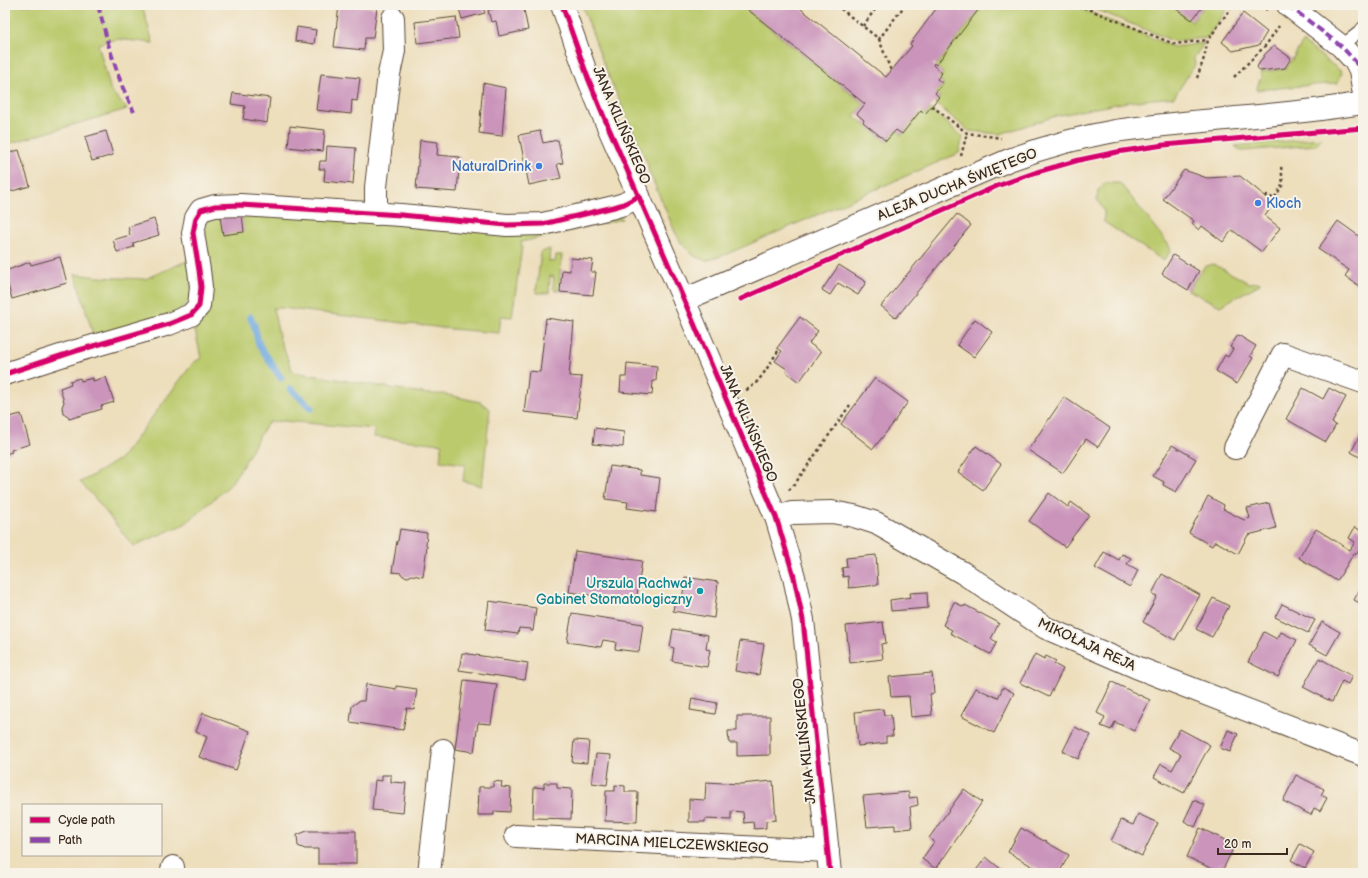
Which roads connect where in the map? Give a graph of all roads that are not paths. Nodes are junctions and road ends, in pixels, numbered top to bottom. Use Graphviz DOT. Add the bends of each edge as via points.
graph roads {
  1 [pos="562,5"];
  2 [pos="1285,13"];
  3 [pos="394,18"];
  4 [pos="1363,27"];
  5 [pos="1341,46"];
  6 [pos="1363,89"];
  7 [pos="1363,104"];
  8 [pos="639,196"];
  9 [pos="376,214"];
  10 [pos="684,300"];
  11 [pos="5,374"];
  12 [pos="1363,382"];
  13 [pos="1235,448"];
  14 [pos="776,518"];
  15 [pos="443,750"];
  16 [pos="1363,755"];
  17 [pos="516,836"];
  18 [pos="828,851"];
  19 [pos="429,873"];
  20 [pos="830,873"];
  1 -- 8 [label="street, JANA KILIŃSKIEGO" via="588,78"];
  2 -- 5 [label="street"];
  3 -- 9 [label="street" via="394,51 376,186"];
  4 -- 5 [label="lane"];
  5 -- 6 [label="street" via="1358,66"];
  7 -- 10 [label="street, ALEJA DUCHA ŚWIĘTEGO" via="1113,132 1043,148 1009,160"];
  8 -- 9 [label="street" via="614,207 544,224 507,225"];
  8 -- 10 [label="street, JANA KILIŃSKIEGO"];
  9 -- 11 [label="street" via="240,205 215,206 202,210 196,218 193,233 201,287 198,306 191,315"];
  10 -- 14 [label="street, JANA KILIŃSKIEGO"];
  12 -- 13 [label="street" via="1284,354"];
  14 -- 16 [label="street, MIKOŁAJA REJA" via="792,514 832,512 876,523 963,573 1046,628 1136,667"];
  14 -- 18 [label="street, JANA KILIŃSKIEGO" via="794,577 803,620"];
  15 -- 19 [label="street"];
  17 -- 18 [label="street, MARCINA MIELCZEWSKIEGO"];
  18 -- 20 [label="street, JANA KILIŃSKIEGO"];
}
